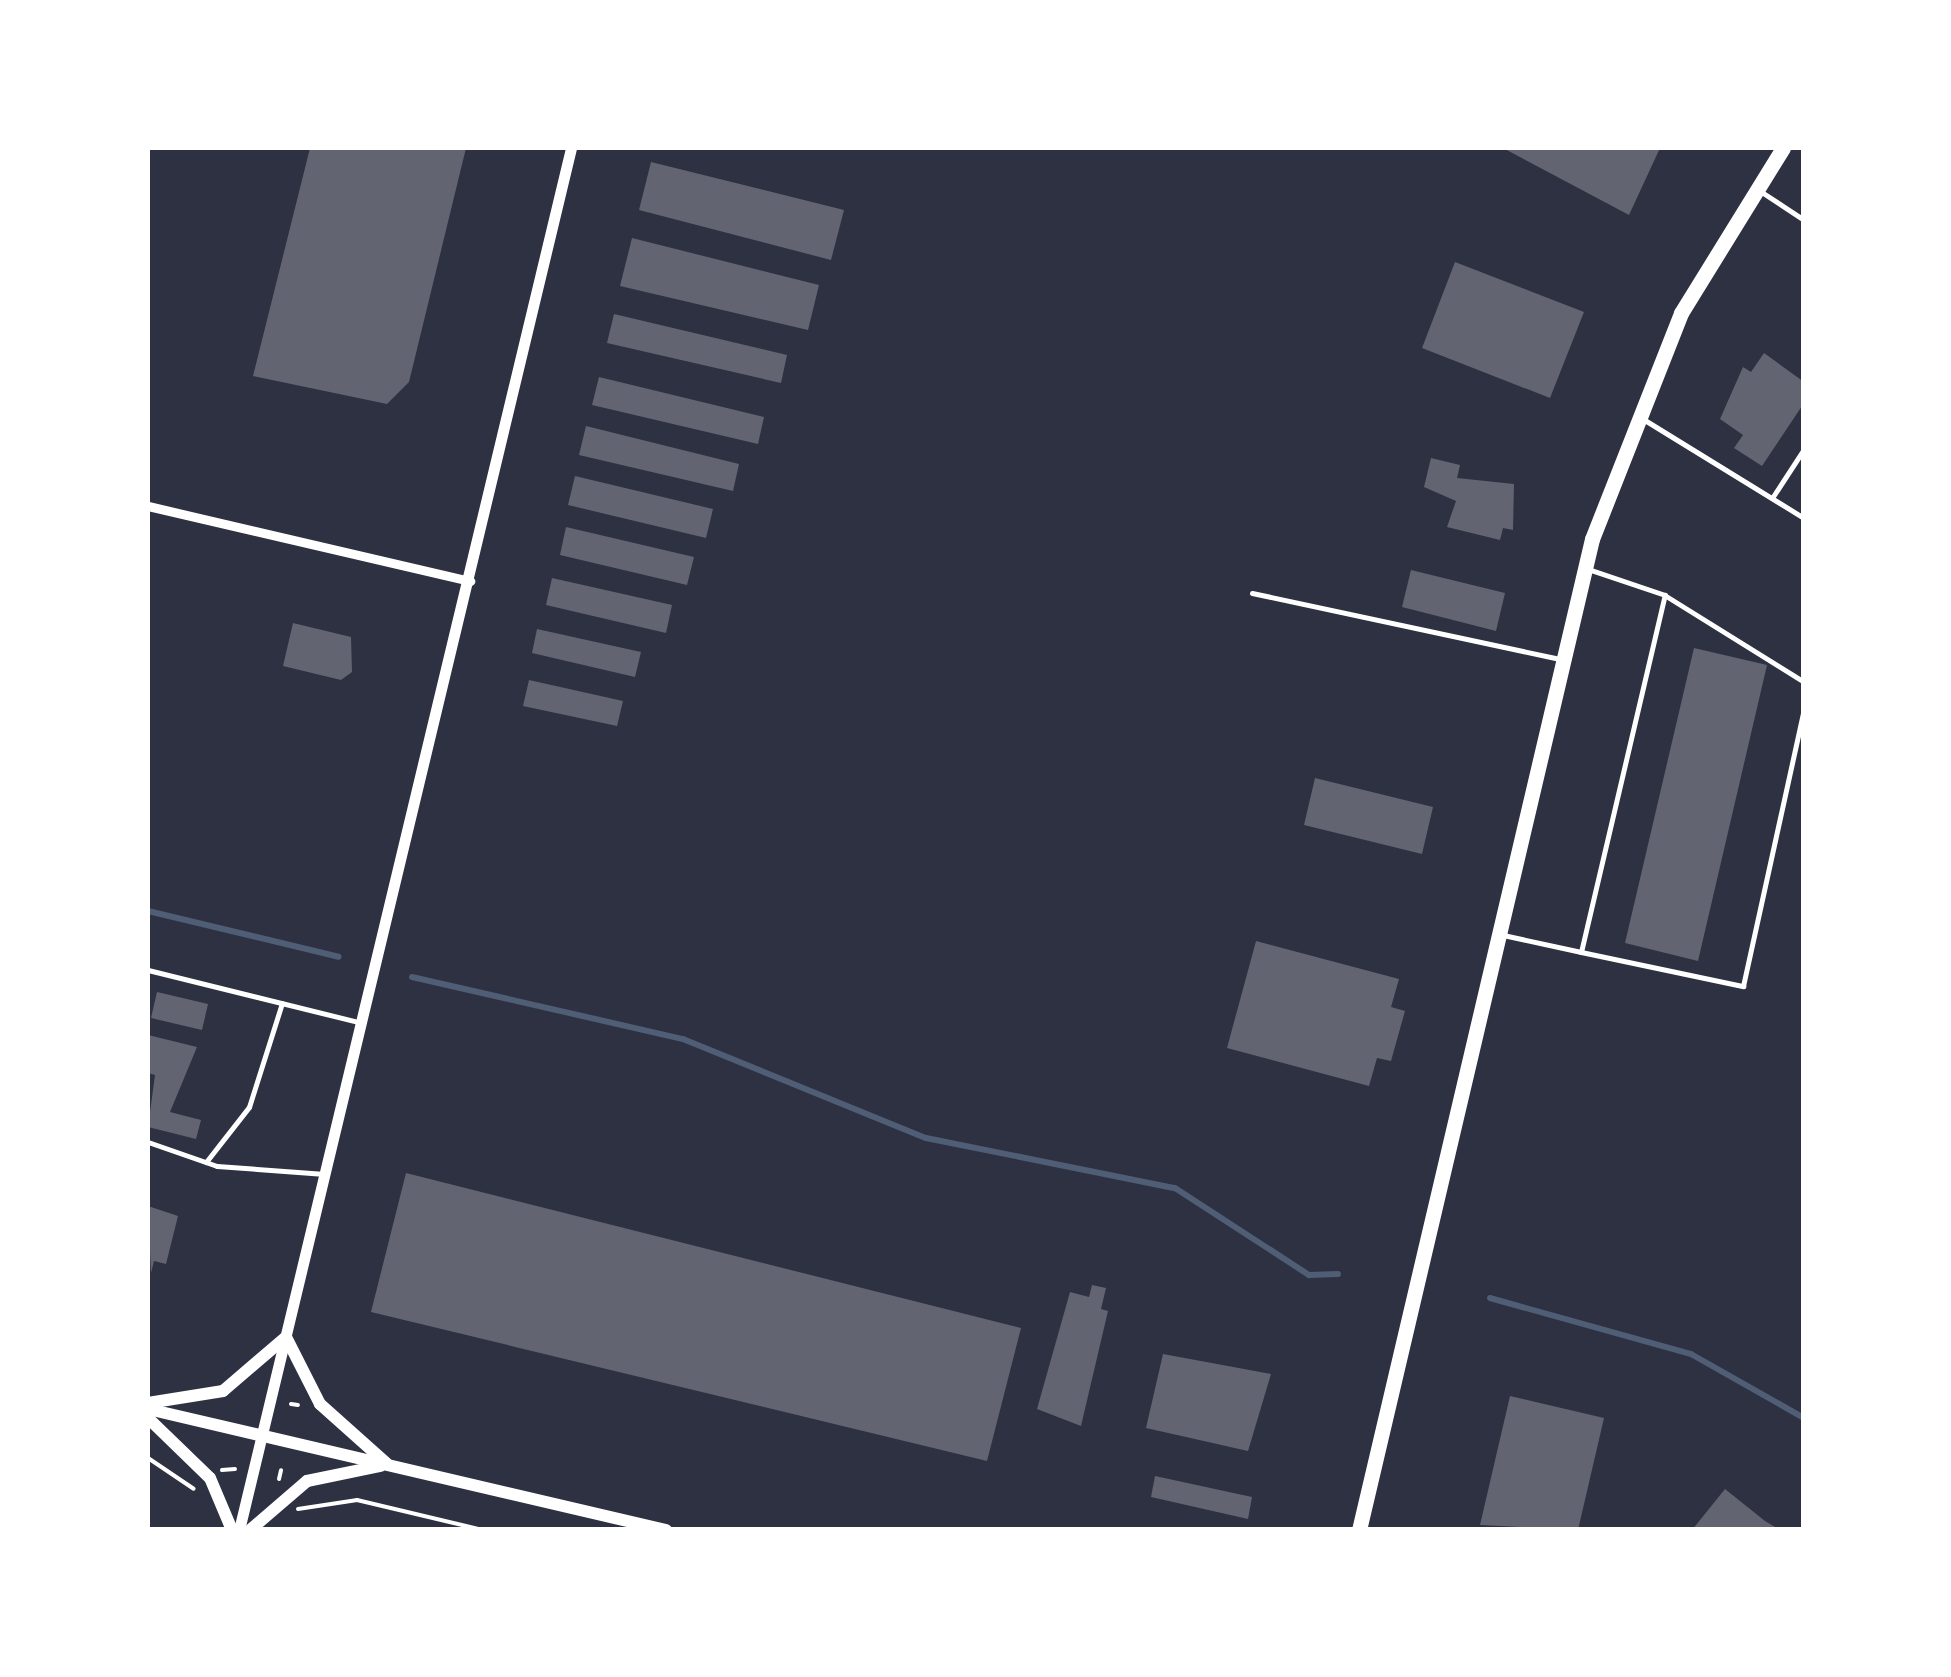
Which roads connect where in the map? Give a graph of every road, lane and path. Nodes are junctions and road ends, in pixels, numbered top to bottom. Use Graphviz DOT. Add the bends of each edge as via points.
graph roads {
  1 [pos="571,148"];
  2 [pos="1782,148"];
  3 [pos="1754,187"];
  4 [pos="1804,220"];
  5 [pos="1636,414"];
  6 [pos="1804,449"];
  7 [pos="1772,498"];
  8 [pos="148,506"];
  9 [pos="1804,518"];
  10 [pos="1584,567"];
  11 [pos="470,582"];
  12 [pos="1252,592"];
  13 [pos="1666,596"];
  14 [pos="1560,659"];
  15 [pos="1804,682"];
  16 [pos="1804,708"];
  17 [pos="1495,934"];
  18 [pos="1581,952"];
  19 [pos="148,970"];
  20 [pos="282,1003"];
  21 [pos="363,1023"];
  22 [pos="148,1142"];
  23 [pos="206,1162"];
  24 [pos="326,1174"];
  25 [pos="286,1337"];
  26 [pos="297,1403"];
  27 [pos="148,1406"];
  28 [pos="296,1413"];
  29 [pos="148,1418"];
  30 [pos="262,1436"];
  31 [pos="148,1458"];
  32 [pos="230,1459"];
  33 [pos="388,1465"];
  34 [pos="235,1468"];
  35 [pos="281,1470"];
  36 [pos="272,1478"];
  37 [pos="194,1489"];
  38 [pos="295,1506"];
  39 [pos="1359,1529"];
  40 [pos="236,1530"];
  41 [pos="250,1530"];
  42 [pos="483,1530"];
  43 [pos="666,1530"];
  1 -- 11 [label="street"];
  2 -- 3 [label="main road"];
  3 -- 4 [label="lane"];
  3 -- 5 [label="main road"];
  5 -- 7 [label="lane"];
  5 -- 10 [label="main road"];
  6 -- 7 [label="lane"];
  7 -- 9 [label="lane"];
  8 -- 11 [label="street"];
  10 -- 13 [label="lane"];
  10 -- 14 [label="main road"];
  11 -- 21 [label="street"];
  12 -- 14 [label="lane"];
  13 -- 15 [label="lane"];
  13 -- 18 [label="lane"];
  14 -- 17 [label="main road"];
  16 -- 18 [label="lane" via="1743,986"];
  17 -- 18 [label="lane"];
  17 -- 39 [label="main road"];
  19 -- 20 [label="lane"];
  20 -- 21 [label="lane"];
  20 -- 23 [label="lane" via="249,1107"];
  21 -- 24 [label="street"];
  22 -- 23 [label="lane"];
  23 -- 24 [label="lane"];
  24 -- 25 [label="street"];
  25 -- 27 [label="main road" via="223,1390"];
  25 -- 30 [label="street"];
  25 -- 33 [label="main road" via="320,1404"];
  26 -- 28 [label="path"];
  27 -- 30 [label="main road"];
  29 -- 40 [label="main road" via="210,1478"];
  30 -- 33 [label="main road"];
  30 -- 40 [label="street"];
  31 -- 37 [label="path"];
  32 -- 34 [label="path" via="225,1469"];
  33 -- 41 [label="main road" via="308,1481"];
  33 -- 43 [label="main road"];
  35 -- 36 [label="path" via="281,1482"];
  38 -- 42 [label="path" via="356,1500"];
}
